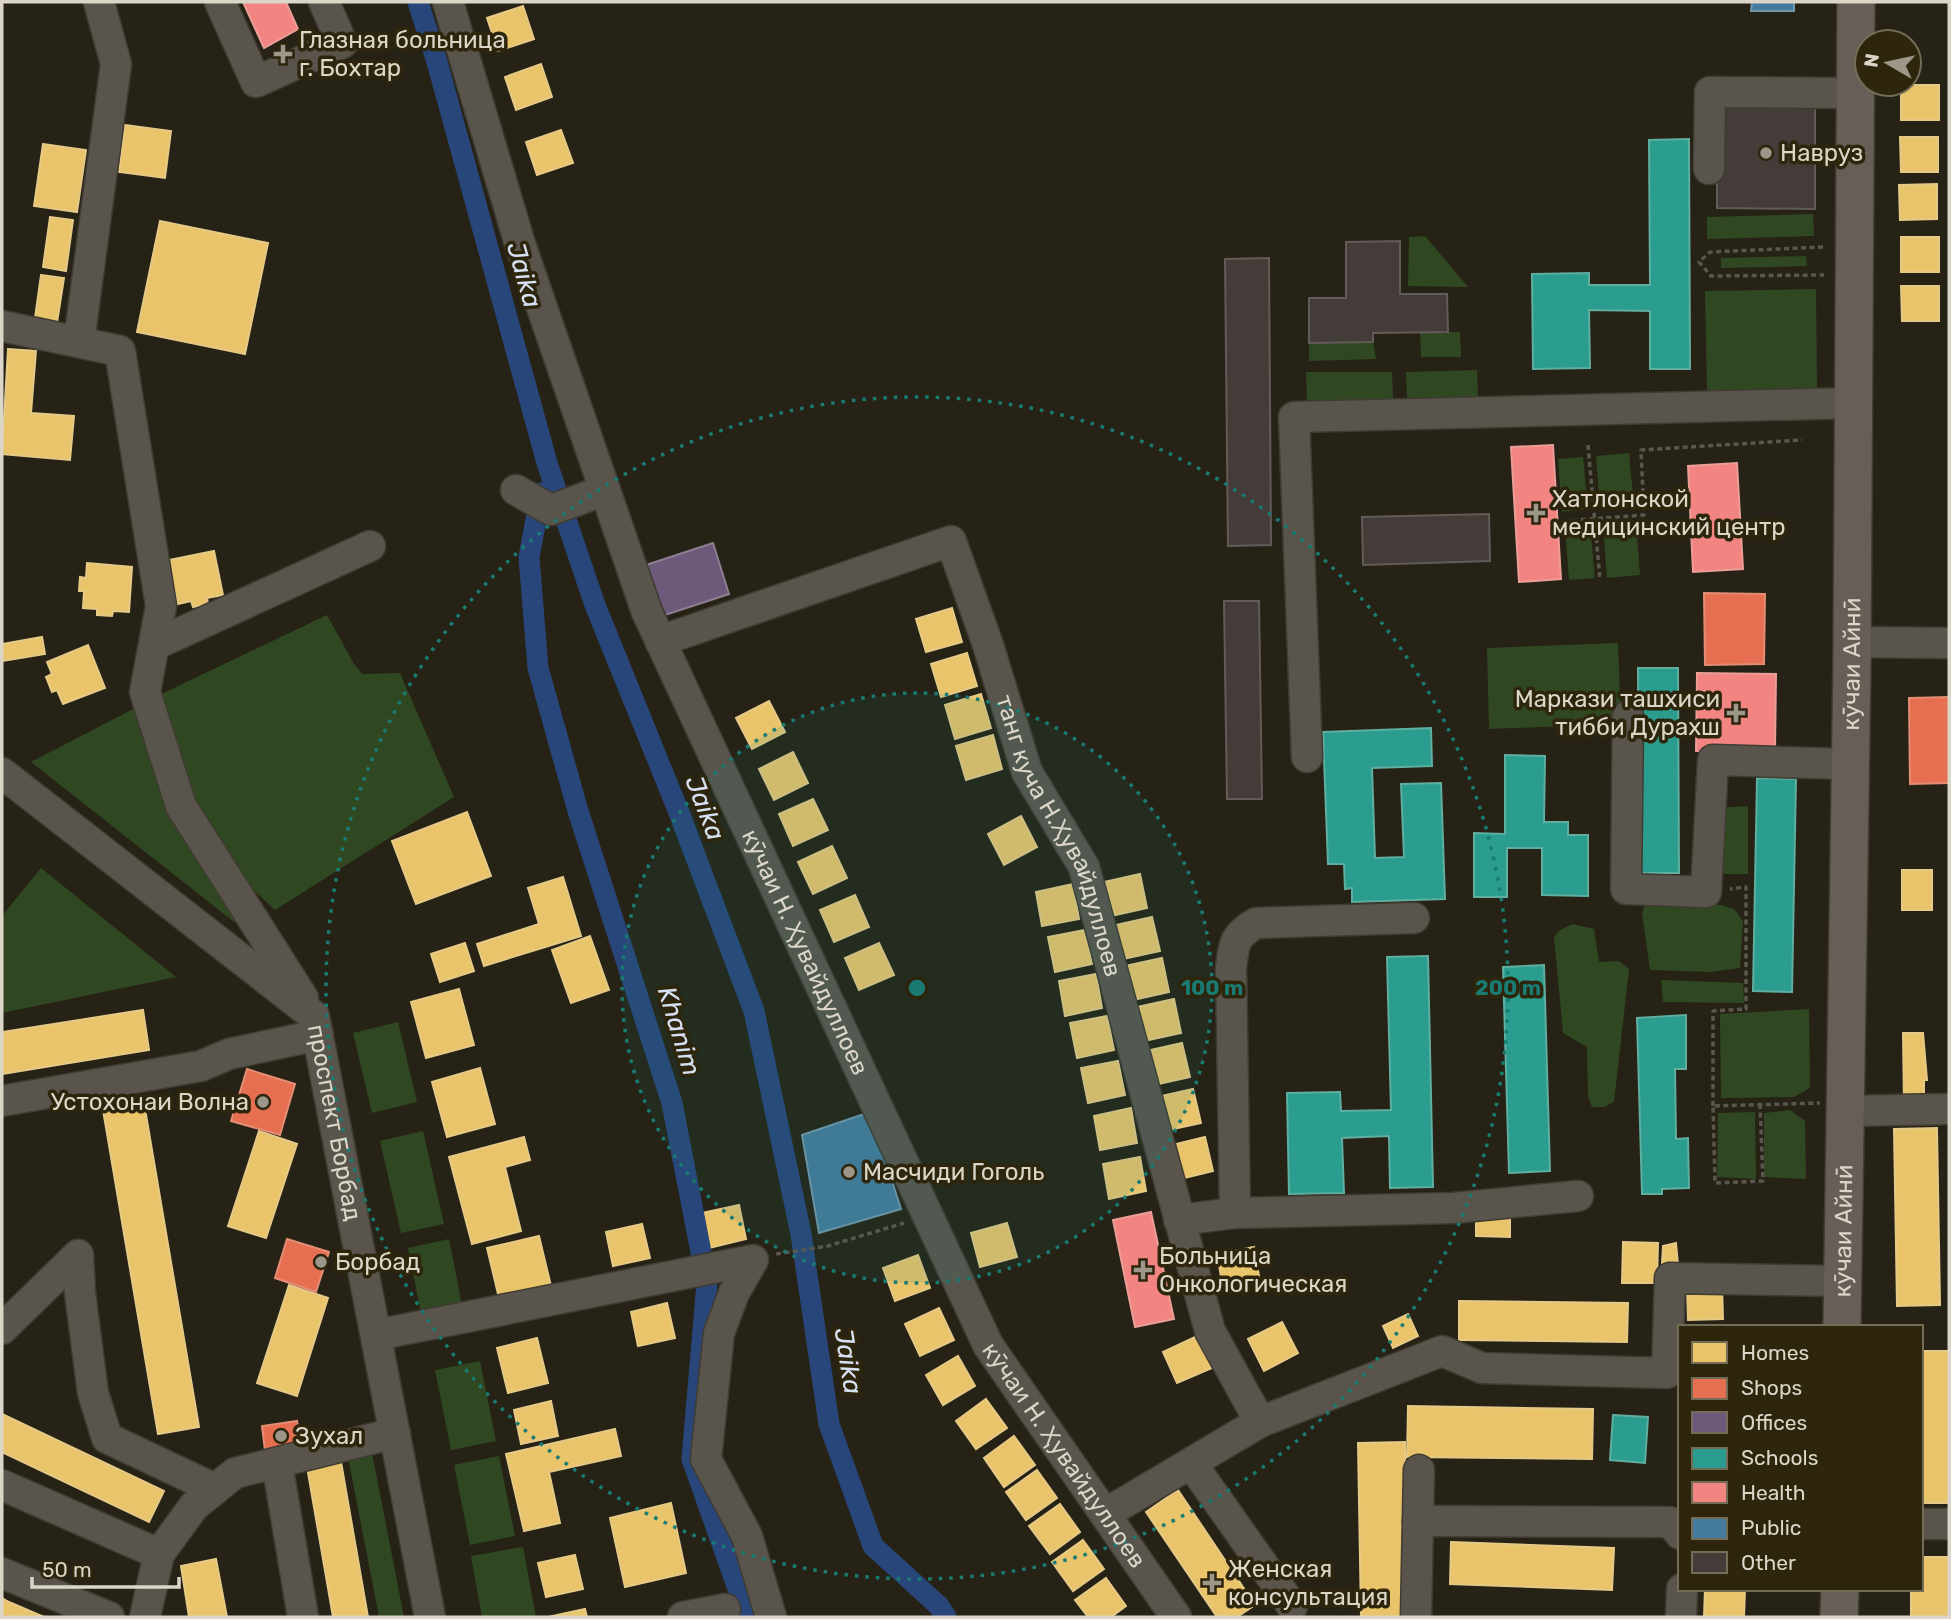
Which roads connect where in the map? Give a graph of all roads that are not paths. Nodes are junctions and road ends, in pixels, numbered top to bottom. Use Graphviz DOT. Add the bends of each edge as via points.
graph roads {
  1 [pos="99,2"];
  2 [pos="220,2"];
  3 [pos="324,2"];
  4 [pos="449,2"];
  5 [pos="1856,2"];
  6 [pos="1834,93"];
  7 [pos="1709,169"];
  8 [pos="2,326"];
  9 [pos="79,342"];
  10 [pos="1854,403"];
  11 [pos="516,490"];
  12 [pos="605,490"];
  13 [pos="370,546"];
  14 [pos="660,641"];
  15 [pos="1852,642"];
  16 [pos="1949,643"];
  17 [pos="154,645"];
  18 [pos="1628,716"];
  19 [pos="1307,757"];
  20 [pos="1850,764"];
  21 [pos="2,773"];
  22 [pos="1414,918"];
  23 [pos="316,1026"];
  24 [pos="2,1101"];
  25 [pos="1835,1107"];
  26 [pos="1949,1110"];
  27 [pos="1578,1196"];
  28 [pos="1235,1213"];
  29 [pos="1179,1220"];
  30 [pos="1842,1281"];
  31 [pos="1842,1325"];
  32 [pos="2,1329"];
  33 [pos="376,1335"];
  34 [pos="1260,1422"];
  35 [pos="395,1433"];
  36 [pos="276,1463"];
  37 [pos="1191,1463"];
  38 [pos="1419,1470"];
  39 [pos="2,1485"];
  40 [pos="215,1489"];
  41 [pos="1105,1514"];
  42 [pos="1418,1521"];
  43 [pos="1923,1524"];
  44 [pos="1949,1524"];
  45 [pos="1678,1532"];
  46 [pos="159,1555"];
  47 [pos="2,1573"];
  48 [pos="1682,1591"];
  49 [pos="1840,1591"];
  50 [pos="1292,1606"];
  51 [pos="724,1609"];
  52 [pos="109,1617"];
  53 [pos="145,1617"];
  54 [pos="303,1617"];
  55 [pos="430,1617"];
  56 [pos="683,1617"];
  57 [pos="771,1617"];
  58 [pos="1176,1617"];
  59 [pos="1416,1617"];
  60 [pos="1681,1617"];
  61 [pos="1839,1617"];
  1 -- 9 [label="street" via="116,64"];
  2 -- 3 [label="street" via="256,82 342,43"];
  4 -- 12 [label="street, кӯчаи Н. Ҳувайдуллоев" via="520,244"];
  5 -- 10 [label="main road, кӯчаи Айнӣ"];
  6 -- 7 [label="street" via="1710,92"];
  8 -- 9 [label="street"];
  9 -- 17 [label="street" via="120,351 161,606"];
  10 -- 15 [label="main road, кӯчаи Айнӣ"];
  10 -- 19 [label="street" via="1294,417"];
  11 -- 12 [label="street" via="551,510"];
  12 -- 14 [label="street, кӯчаи Н. Ҳувайдуллоев"];
  13 -- 17 [label="street"];
  14 -- 29 [label="street, танг куча Н.Ҳувайдуллоев" via="951,541 1027,772 1084,867"];
  14 -- 41 [label="street, кӯчаи Н. Ҳувайдуллоев" via="988,1345"];
  15 -- 16 [label="street"];
  15 -- 20 [label="main road, кӯчаи Айнӣ"];
  17 -- 23 [label="street" via="145,692 181,807"];
  18 -- 20 [label="street" via="1626,889 1706,892 1713,760"];
  20 -- 25 [label="main road, кӯчаи Айнӣ"];
  21 -- 23 [label="street, проспект Борбад"];
  22 -- 28 [label="street" via="1256,923 1234,940"];
  23 -- 24 [label="street" via="201,1066"];
  23 -- 33 [label="street, проспект Борбад"];
  25 -- 26 [label="street"];
  25 -- 30 [label="main road, кӯчаи Айнӣ"];
  27 -- 28 [label="street" via="1453,1208"];
  28 -- 29 [label="street"];
  29 -- 34 [label="street, танг куча Н.Ҳувайдуллоев" via="1210,1331"];
  30 -- 31 [label="main road, кӯчаи Айнӣ"];
  30 -- 34 [label="street" via="1670,1278 1667,1373 1482,1368 1442,1351"];
  32 -- 40 [label="street" via="78,1255 93,1393 107,1438"];
  33 -- 35 [label="street, проспект Борбад"];
  33 -- 57 [label="street" via="741,1262 719,1333 706,1458 747,1536"];
  34 -- 37 [label="street"];
  35 -- 36 [label="street"];
  35 -- 55 [label="street, проспект Борбад"];
  36 -- 40 [label="street" via="235,1473"];
  36 -- 54 [label="street"];
  37 -- 41 [label="street"];
  37 -- 50 [label="street"];
  38 -- 42 [label="street"];
  39 -- 46 [label="street"];
  40 -- 46 [label="street" via="194,1506"];
  41 -- 58 [label="street, кӯчаи Н. Ҳувайдуллоев"];
  42 -- 45 [label="street" via="1670,1522"];
  42 -- 59 [label="street"];
  43 -- 44 [label="street"];
  46 -- 53 [label="street"];
  47 -- 52 [label="street"];
  48 -- 60 [label="street"];
  49 -- 61 [label="main road"];
  51 -- 56 [label="street"];
}
